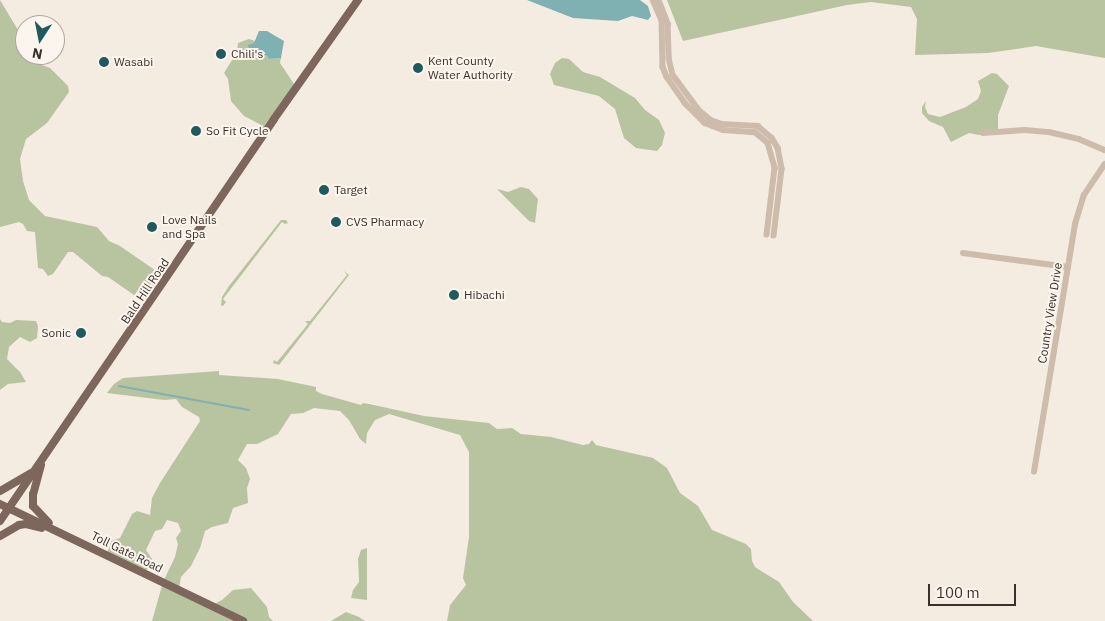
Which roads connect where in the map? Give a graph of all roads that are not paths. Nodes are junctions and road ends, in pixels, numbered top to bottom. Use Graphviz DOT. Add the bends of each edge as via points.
graph roads {
  1 [pos="358,0"];
  2 [pos="653,0"];
  3 [pos="659,0"];
  4 [pos="983,133"];
  5 [pos="1105,150"];
  6 [pos="1105,164"];
  7 [pos="964,253"];
  8 [pos="1068,267"];
  9 [pos="44,457"];
  10 [pos="36,468"];
  11 [pos="1034,472"];
  12 [pos="0,491"];
  13 [pos="0,504"];
  14 [pos="9,508"];
  15 [pos="0,520"];
  16 [pos="62,533"];
  17 [pos="0,536"];
  18 [pos="244,621"];
  1 -- 9 [label="main road, Bald Hill Road"];
  2 -- 3 [label="street" via="662,20 663,67 685,103 705,123 723,130 755,132 768,143 775,168 770,236 782,169 778,148 762,128 722,124 704,115 695,105 673,75 668,24"];
  4 -- 5 [label="street" via="1049,132 1079,138"];
  6 -- 8 [label="street, Country View Drive" via="1080,203"];
  7 -- 8 [label="street"];
  8 -- 11 [label="street, Country View Drive"];
  9 -- 10 [label="main road, Bald Hill Road"];
  9 -- 16 [label="main road" via="33,494 33,506 44,520"];
  10 -- 12 [label="main road"];
  10 -- 14 [label="main road, Bald Hill Road"];
  13 -- 14 [label="main road, Toll Gate Road"];
  14 -- 15 [label="main road, Bald Hill Road"];
  14 -- 16 [label="main road, Toll Gate Road"];
  16 -- 17 [label="main road" via="26,524"];
  16 -- 18 [label="main road, Toll Gate Road"];
}
